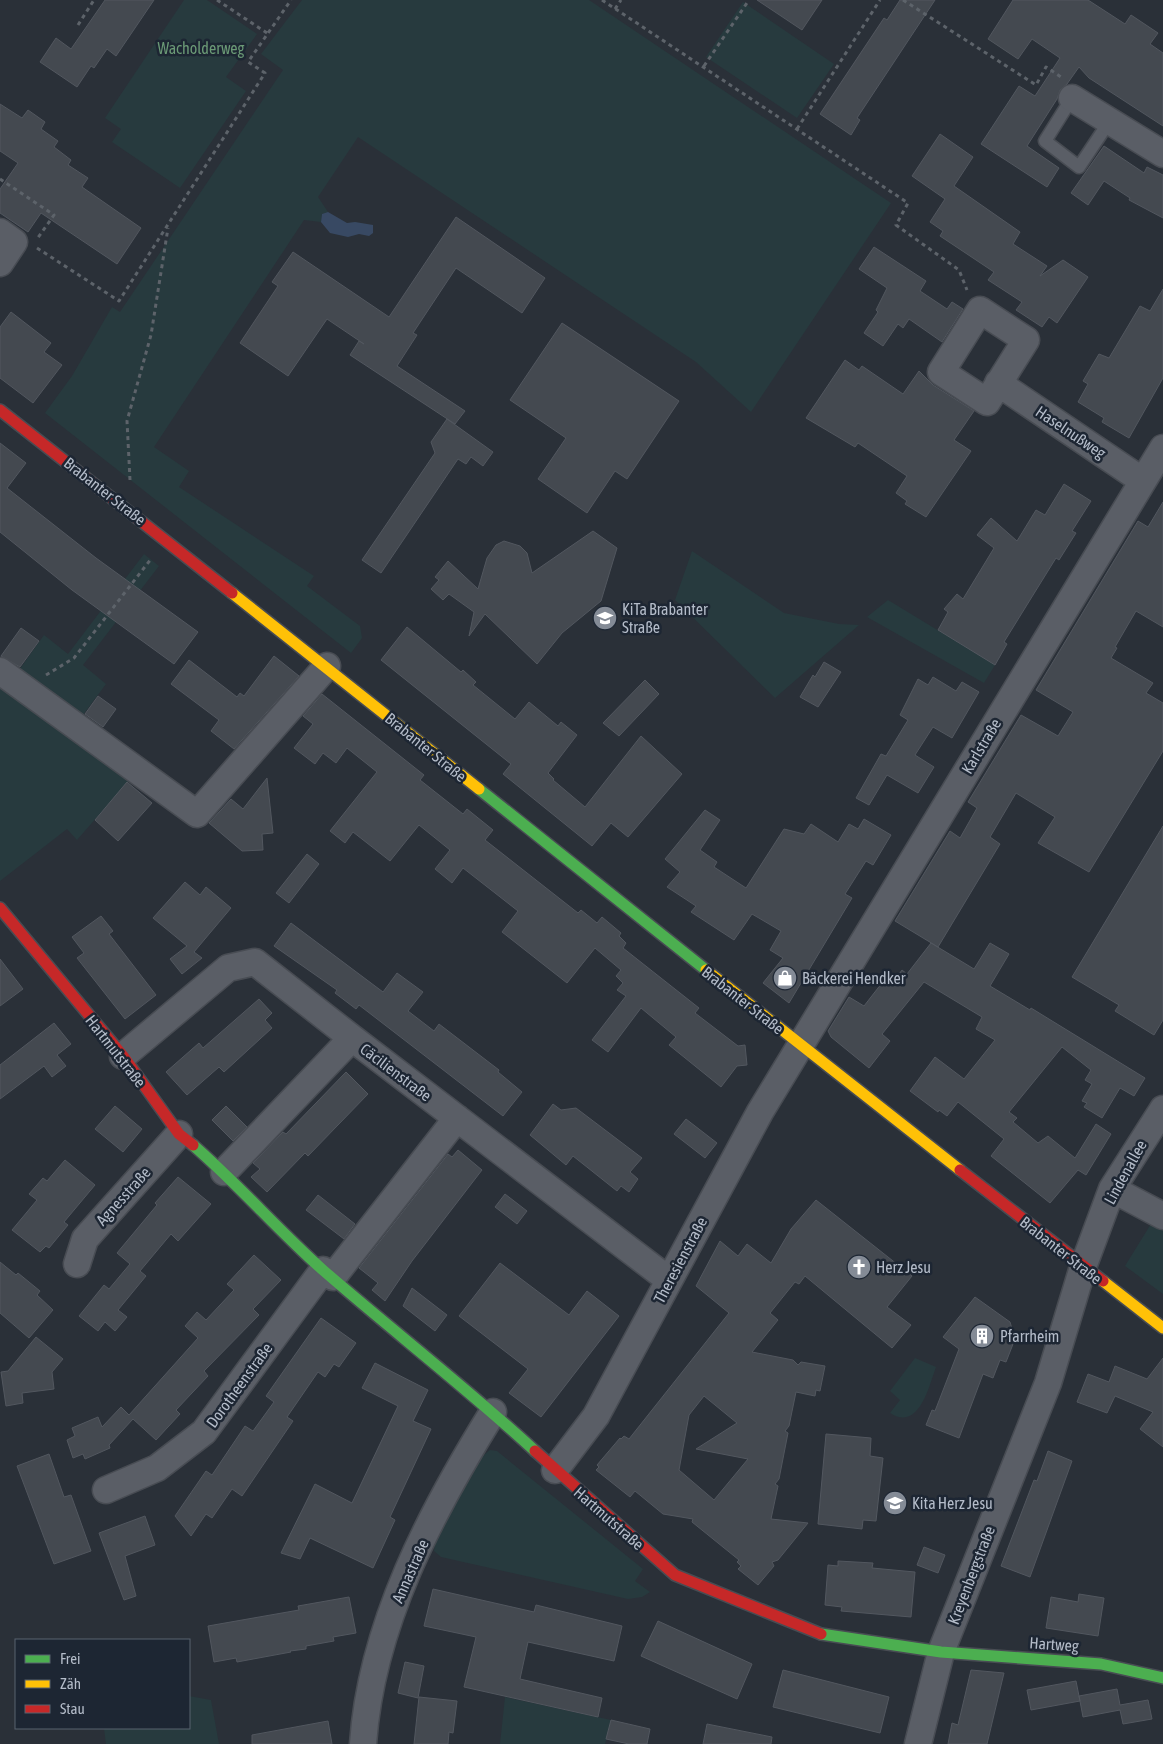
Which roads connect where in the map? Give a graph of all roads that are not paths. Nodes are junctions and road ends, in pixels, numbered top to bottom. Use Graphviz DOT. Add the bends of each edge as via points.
graph roads {
  1 [pos="1072,98"];
  2 [pos="1109,122"];
  3 [pos="1163,154"];
  4 [pos="0,232"];
  5 [pos="0,263"];
  6 [pos="998,383"];
  7 [pos="0,410"];
  8 [pos="1163,448"];
  9 [pos="1143,482"];
  10 [pos="327,666"];
  11 [pos="0,671"];
  12 [pos="0,908"];
  13 [pos="352,1038"];
  14 [pos="800,1046"];
  15 [pos="123,1056"];
  16 [pos="1163,1109"];
  17 [pos="457,1118"];
  18 [pos="179,1134"];
  19 [pos="224,1172"];
  20 [pos="1112,1189"];
  21 [pos="1163,1216"];
  22 [pos="77,1264"];
  23 [pos="1082,1267"];
  24 [pos="328,1274"];
  25 [pos="669,1280"];
  26 [pos="1163,1328"];
  27 [pos="493,1412"];
  28 [pos="555,1470"];
  29 [pos="106,1490"];
  30 [pos="941,1652"];
  31 [pos="1163,1678"];
  32 [pos="363,1744"];
  33 [pos="918,1744"];
  1 -- 2 [label="street"];
  1 -- 2 [label="lane" via="1045,141 1079,167"];
  2 -- 3 [label="street"];
  4 -- 5 [label="street" via="14,242"];
  6 -- 6 [label="street" via="987,402 941,372 980,310 1026,340"];
  6 -- 9 [label="street, Haselnußweg"];
  7 -- 10 [label="main road, Brabanter Straße"];
  8 -- 9 [label="street, Karlstraße"];
  9 -- 14 [label="street, Karlstraße"];
  10 -- 11 [label="street" via="197,814"];
  10 -- 14 [label="main road, Brabanter Straße"];
  12 -- 15 [label="main road, Hartmutstraße"];
  13 -- 15 [label="street, Cäcilienstraße" via="256,962 228,968"];
  13 -- 17 [label="street, Cäcilienstraße"];
  13 -- 19 [label="street"];
  14 -- 23 [label="main road, Brabanter Straße"];
  14 -- 25 [label="street, Theresienstraße" via="740,1146"];
  15 -- 18 [label="main road, Hartmutstraße"];
  16 -- 20 [label="street, Lindenallee"];
  17 -- 24 [label="street"];
  17 -- 25 [label="street, Cäcilienstraße"];
  18 -- 19 [label="main road, Hartmutstraße"];
  18 -- 22 [label="street, Agnesstraße" via="85,1239"];
  19 -- 24 [label="main road, Hartmutstraße"];
  20 -- 21 [label="street"];
  20 -- 23 [label="street, Lindenallee"];
  23 -- 26 [label="main road, Brabanter Straße"];
  23 -- 30 [label="street, Kreyenbergstraße" via="1048,1383"];
  24 -- 27 [label="main road, Hartmutstraße"];
  24 -- 29 [label="street, Dorotheenstraße" via="204,1432 157,1468"];
  25 -- 28 [label="street, Theresienstraße" via="596,1416"];
  27 -- 28 [label="main road, Hartmutstraße"];
  27 -- 32 [label="street, Annastraße" via="457,1471 388,1623 369,1692"];
  28 -- 30 [label="main road, Hartmutstraße" via="675,1575 824,1635"];
  30 -- 31 [label="main road, Hartweg" via="1101,1664"];
  30 -- 33 [label="street, Kreyenbergstraße"];
}
